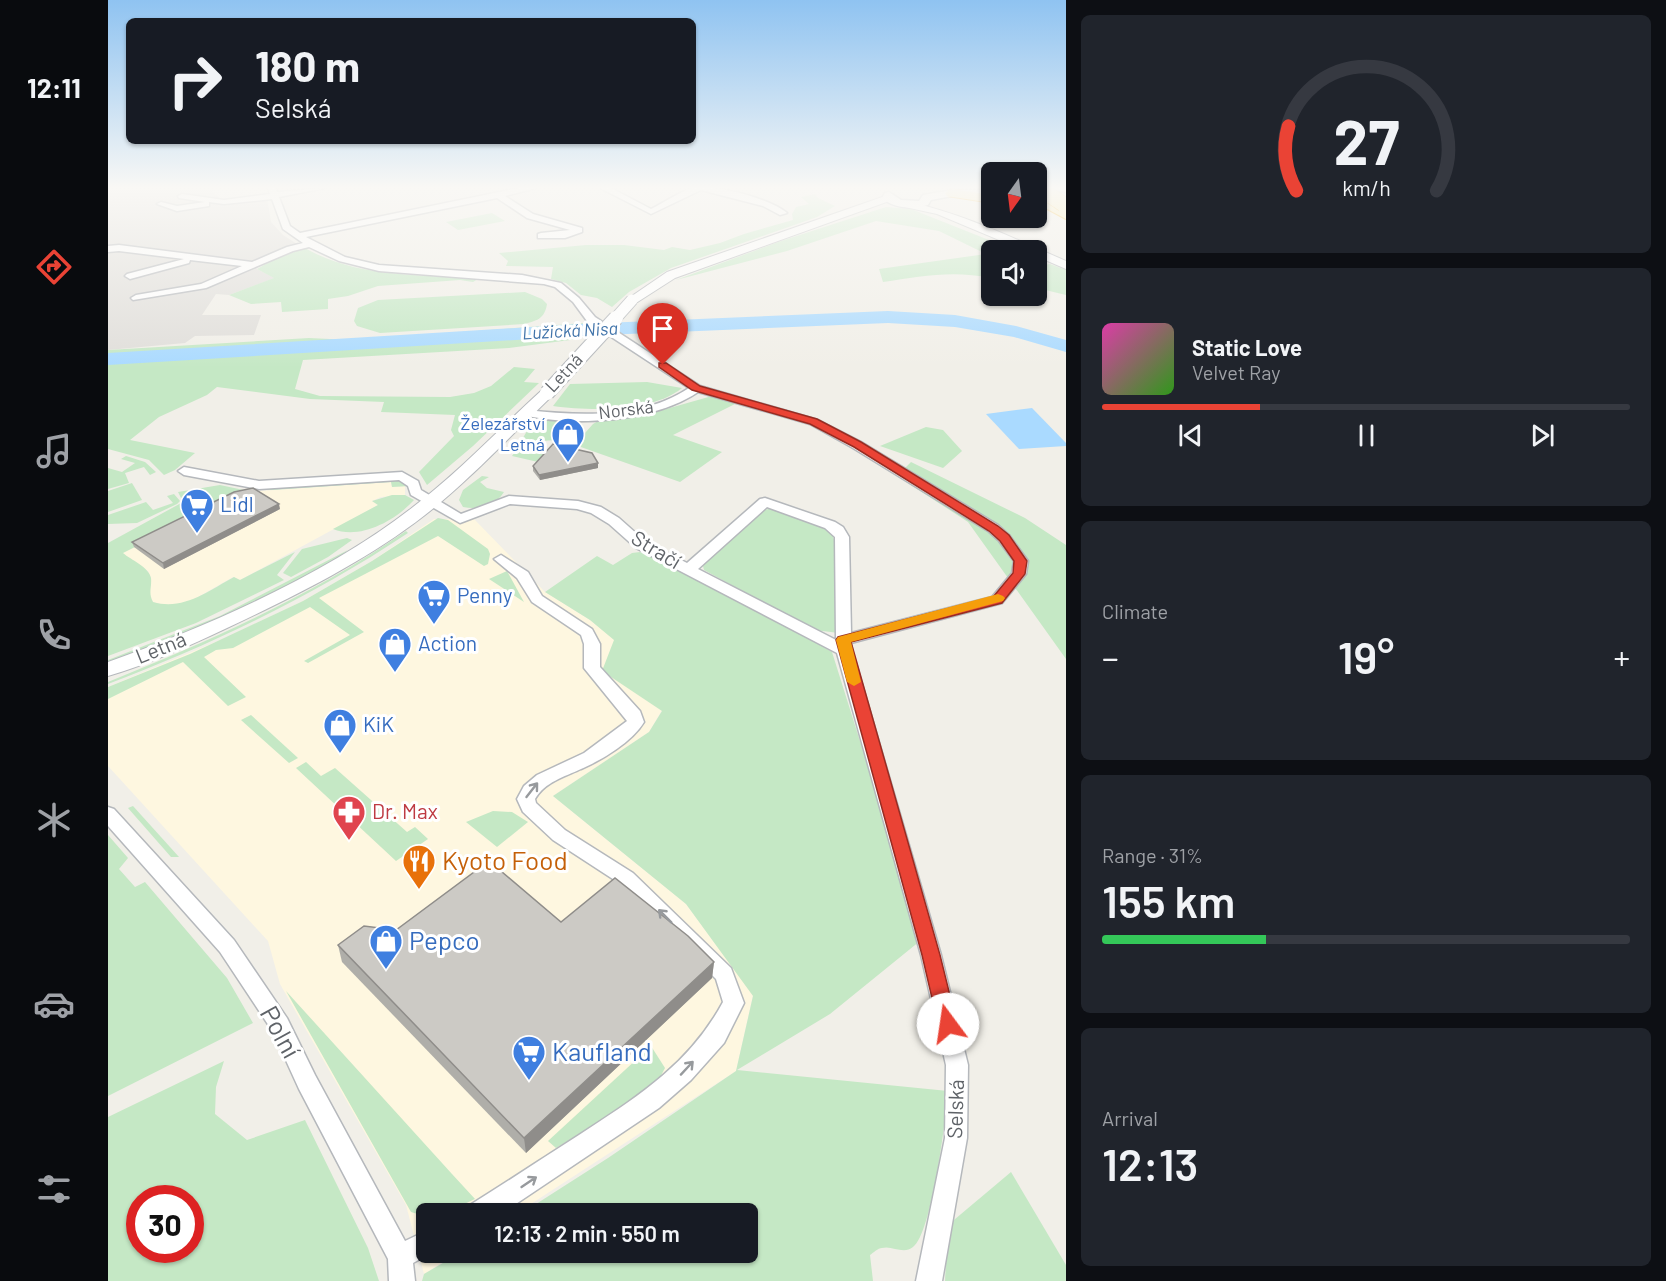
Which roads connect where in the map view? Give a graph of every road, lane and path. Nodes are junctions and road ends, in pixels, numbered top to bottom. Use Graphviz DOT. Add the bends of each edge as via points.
graph roads {
  1 [pos="295,248"];
  2 [pos="318,248"];
  3 [pos="746,248"];
  4 [pos="108,249"];
  5 [pos="195,253"];
  6 [pos="1047,257"];
  7 [pos="269,258"];
  8 [pos="254,265"];
  9 [pos="1066,265"];
  10 [pos="130,276"];
  11 [pos="136,297"];
  12 [pos="696,388"];
  13 [pos="531,409"];
  14 [pos="184,471"];
  15 [pos="432,501"];
  16 [pos="501,559"];
  17 [pos="689,569"];
  18 [pos="844,645"];
  19 [pos="108,669"];
  20 [pos="108,814"];
  21 [pos="496,1203"];
  22 [pos="416,1253"];
  23 [pos="401,1269"];
  24 [pos="929,1281"];
  1 -- 7 [label="street"];
  2 -- 12 [label="street" via="342,259 379,268 545,280 576,300 591,319"];
  3 -- 13 [label="street, Letná, bridge" via="671,275 632,300"];
  4 -- 5 [label="street"];
  5 -- 7 [label="street"];
  5 -- 8 [label="street"];
  5 -- 10 [label="street"];
  6 -- 9 [label="street"];
  7 -- 8 [label="street"];
  8 -- 11 [label="street" via="204,286"];
  12 -- 13 [label="street, Norská" via="676,403 625,413 572,417"];
  12 -- 18 [label="street" via="814,422 993,528 1020,561 1019,574 997,600"];
  13 -- 15 [label="street, Letná"];
  14 -- 15 [label="street" via="260,485 402,476 414,484 415,492"];
  15 -- 17 [label="street, Stračí" via="460,519 508,500 578,505 596,510 641,545"];
  15 -- 19 [label="street, Letná" via="379,541 280,595 224,623"];
  21 -- 16 [label="street, one-way" via="651,1100 683,1073 716,1035 734,1003 724,974 626,878 560,835 529,807 526,799 538,783 582,761 636,722 592,668 592,644 587,632 537,598 523,575"];
  17 -- 18 [label="street, Stračí"];
  17 -- 18 [label="street, Selská" via="765,502 835,527 842,537"];
  18 -- 24 [label="street, Selská" via="931,955 957,1065 956,1138"];
  20 -- 23 [label="street, Polní" via="227,946 280,1024"];
  22 -- 23 [label="street"];
}
